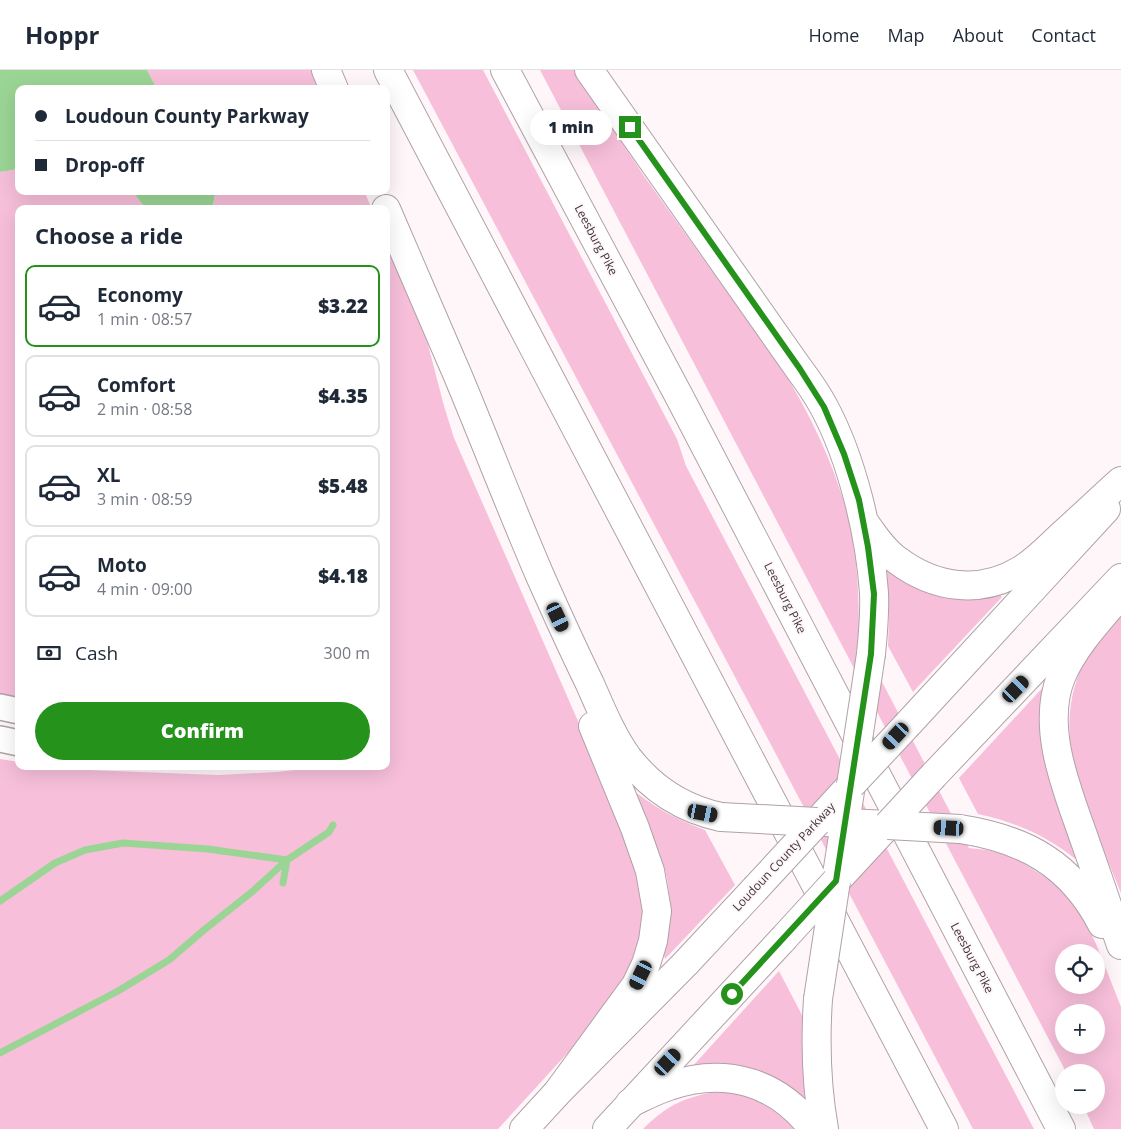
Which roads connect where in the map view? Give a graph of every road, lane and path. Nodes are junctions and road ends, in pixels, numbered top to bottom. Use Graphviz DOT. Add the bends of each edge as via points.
graph roads {
  1 [pos="326,70"];
  2 [pos="388,70"];
  3 [pos="505,70"];
  4 [pos="589,70"];
  5 [pos="332,85"];
  6 [pos="390,218"];
  7 [pos="1121,482"];
  8 [pos="1121,494"];
  9 [pos="862,519"];
  10 [pos="1121,578"];
  11 [pos="1121,594"];
  12 [pos="558,617"];
  13 [pos="0,707"];
  14 [pos="15,710"];
  15 [pos="0,740"];
  16 [pos="15,742"];
  17 [pos="851,785"];
  18 [pos="817,822"];
  19 [pos="845,823"];
  20 [pos="888,825"];
  21 [pos="836,881"];
  22 [pos="1121,945"];
  23 [pos="1121,964"];
  24 [pos="557,1093"];
  25 [pos="630,1103"];
  26 [pos="524,1129"];
  27 [pos="607,1129"];
  28 [pos="813,1129"];
  29 [pos="824,1129"];
  30 [pos="944,1129"];
  31 [pos="1061,1129"];
  1 -- 5 [label="main road"];
  2 -- 30 [label="main road"];
  3 -- 31 [label="main road, Leesburg Pike" via="707,449"];
  4 -- 9 [label="main road" via="824,407 850,470"];
  6 -- 12 [label="main road"];
  7 -- 9 [label="main road" via="1021,570 978,586 954,586 914,571 896,560"];
  8 -- 17 [label="main road, Loudoun County Parkway, bridge"];
  9 -- 17 [label="main road, bridge" via="874,594 871,654"];
  10 -- 20 [label="main road, bridge"];
  11 -- 22 [label="main road" via="1082,642 1061,677 1054,736 1063,778"];
  12 -- 18 [label="main road, bridge" via="614,734 628,757 663,793 685,806 722,817"];
  12 -- 24 [label="main road" via="594,729 650,871 658,911 654,941 636,985"];
  13 -- 14 [label="street"];
  15 -- 16 [label="street"];
  17 -- 18 [label="main road, Loudoun County Parkway"];
  17 -- 19 [label="main road"];
  18 -- 19 [label="main road"];
  18 -- 24 [label="main road, Loudoun County Parkway, bridge" via="685,964"];
  19 -- 20 [label="main road"];
  19 -- 21 [label="main road"];
  20 -- 21 [label="main road"];
  20 -- 23 [label="main road, bridge" via="960,829 1004,838 1049,860 1084,894"];
  21 -- 25 [label="main road, bridge"];
  21 -- 29 [label="main road, bridge" via="815,1040 816,1076"];
  24 -- 26 [label="main road, Loudoun County Parkway"];
  25 -- 27 [label="main road"];
  25 -- 28 [label="main road" via="668,1086 699,1079 728,1078 759,1085 785,1100"];
}
